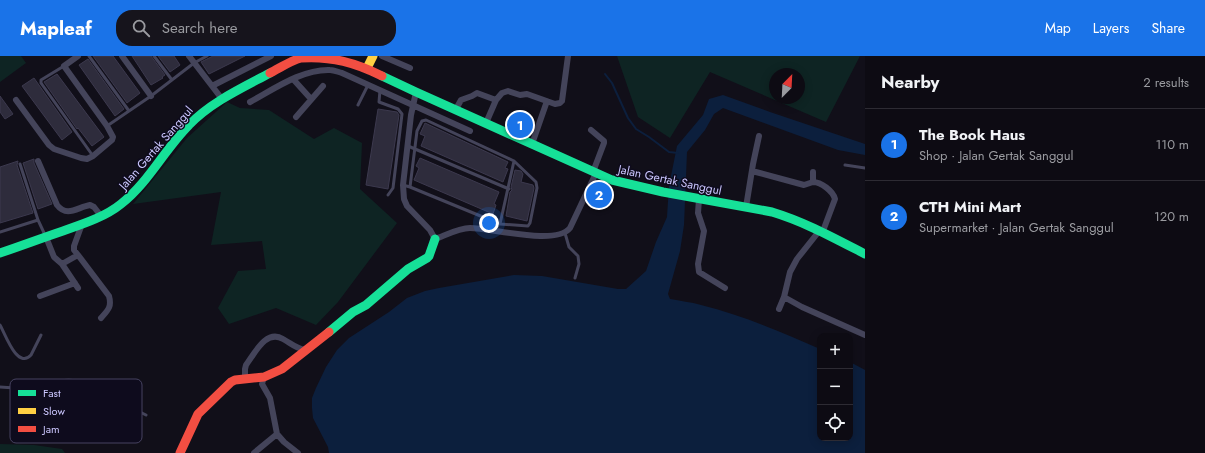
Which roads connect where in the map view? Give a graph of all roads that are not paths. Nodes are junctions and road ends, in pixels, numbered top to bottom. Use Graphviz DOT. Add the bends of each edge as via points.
graph roads {
  1 [pos="78,56"];
  2 [pos="88,56"];
  3 [pos="122,56"];
  4 [pos="154,56"];
  5 [pos="189,56"];
  6 [pos="207,56"];
  7 [pos="271,56"];
  8 [pos="373,56"];
  9 [pos="382,56"];
  10 [pos="568,56"];
  11 [pos="194,63"];
  12 [pos="64,66"];
  13 [pos="368,68"];
  14 [pos="410,68"];
  15 [pos="293,79"];
  16 [pos="172,80"];
  17 [pos="368,85"];
  18 [pos="212,86"];
  19 [pos="323,86"];
  20 [pos="380,90"];
  21 [pos="416,92"];
  22 [pos="151,96"];
  23 [pos="222,99"];
  24 [pos="311,99"];
  25 [pos="16,100"];
  26 [pos="496,100"];
  27 [pos="547,101"];
  28 [pos="250,102"];
  29 [pos="358,105"];
  30 [pos="413,105"];
  31 [pos="456,109"];
  32 [pos="129,111"];
  33 [pos="296,117"];
  34 [pos="486,123"];
  35 [pos="107,126"];
  36 [pos="591,130"];
  37 [pos="470,131"];
  38 [pos="759,136"];
  39 [pos="532,144"];
  40 [pos="408,146"];
  41 [pos="415,149"];
  42 [pos="93,156"];
  43 [pos="38,160"];
  44 [pos="514,160"];
  45 [pos="20,164"];
  46 [pos="846,165"];
  47 [pos="865,168"];
  48 [pos="752,171"];
  49 [pos="813,172"];
  50 [pos="594,173"];
  51 [pos="813,182"];
  52 [pos="403,187"];
  53 [pos="410,187"];
  54 [pos="393,188"];
  55 [pos="509,189"];
  56 [pos="388,195"];
  57 [pos="699,199"];
  58 [pos="746,207"];
  59 [pos="101,216"];
  60 [pos="38,220"];
  61 [pos="82,224"];
  62 [pos="500,224"];
  63 [pos="0,227"];
  64 [pos="821,230"];
  65 [pos="1,232"];
  66 [pos="565,233"];
  67 [pos="46,237"];
  68 [pos="435,239"];
  69 [pos="864,250"];
  70 [pos="0,253"];
  71 [pos="78,255"];
  72 [pos="62,264"];
  73 [pos="575,278"];
  74 [pos="725,288"];
  75 [pos="40,296"];
  76 [pos="784,297"];
  77 [pos="779,309"];
  78 [pos="101,318"];
  79 [pos="0,325"];
  80 [pos="41,334"];
  81 [pos="865,335"];
  82 [pos="305,350"];
  83 [pos="264,377"];
  84 [pos="245,379"];
  85 [pos="0,387"];
  86 [pos="10,388"];
  87 [pos="142,413"];
  88 [pos="146,415"];
  89 [pos="277,434"];
  90 [pos="180,453"];
  91 [pos="254,453"];
  92 [pos="298,453"];
  1 -- 12 [label="street"];
  2 -- 32 [label="lane"];
  3 -- 22 [label="street"];
  4 -- 16 [label="lane"];
  5 -- 11 [label="street"];
  6 -- 11 [label="lane"];
  7 -- 18 [label="street"];
  8 -- 13 [label="main road"];
  9 -- 14 [label="street"];
  10 -- 27 [label="street" via="562,101 559,104"];
  11 -- 16 [label="lane"];
  11 -- 18 [label="street"];
  12 -- 35 [label="street"];
  12 -- 42 [label="lane" via="40,83"];
  13 -- 21 [label="main road, Jalan Gertak Sanggul"];
  13 -- 23 [label="main road, Jalan Gertak Sanggul" via="337,57 302,58"];
  15 -- 17 [label="street" via="303,74 332,70"];
  15 -- 24 [label="street"];
  15 -- 28 [label="street"];
  16 -- 22 [label="lane"];
  17 -- 20 [label="street"];
  17 -- 29 [label="lane"];
  18 -- 23 [label="street"];
  19 -- 24 [label="street"];
  20 -- 30 [label="street"];
  20 -- 54 [label="lane" via="379,102 398,109 402,114"];
  21 -- 30 [label="street"];
  21 -- 31 [label="main road, Jalan Gertak Sanggul"];
  22 -- 32 [label="lane"];
  23 -- 59 [label="main road, Jalan Gertak Sanggul" via="197,116 133,194"];
  24 -- 33 [label="street"];
  25 -- 42 [label="street" via="54,149 80,158"];
  26 -- 27 [label="street" via="508,91"];
  26 -- 31 [label="street" via="477,93 462,100"];
  26 -- 34 [label="street"];
  27 -- 39 [label="street"];
  30 -- 37 [label="street"];
  30 -- 40 [label="street"];
  31 -- 34 [label="main road, Jalan Gertak Sanggul"];
  32 -- 35 [label="lane"];
  34 -- 39 [label="main road, Jalan Gertak Sanggul"];
  35 -- 42 [label="street" via="113,138"];
  36 -- 50 [label="street" via="604,141"];
  38 -- 48 [label="street"];
  39 -- 50 [label="main road, Jalan Gertak Sanggul"];
  40 -- 41 [label="lane"];
  40 -- 52 [label="street"];
  41 -- 44 [label="lane" via="417,131 422,121 426,120"];
  41 -- 53 [label="lane"];
  41 -- 55 [label="lane"];
  43 -- 59 [label="street" via="62,210 66,212 90,205"];
  44 -- 55 [label="lane"];
  44 -- 62 [label="lane" via="537,185 530,224"];
  45 -- 60 [label="lane"];
  46 -- 47 [label="lane"];
  48 -- 51 [label="street" via="804,185"];
  48 -- 58 [label="street"];
  49 -- 51 [label="street"];
  50 -- 57 [label="main road, Jalan Gertak Sanggul" via="627,184"];
  50 -- 66 [label="street" via="570,228"];
  51 -- 64 [label="street" via="824,186 836,199"];
  52 -- 53 [label="lane"];
  52 -- 54 [label="lane"];
  52 -- 68 [label="street" via="405,202"];
  53 -- 62 [label="lane"];
  54 -- 56 [label="lane"];
  55 -- 62 [label="lane"];
  57 -- 58 [label="main road, Jalan Gertak Sanggul"];
  57 -- 74 [label="street" via="699,217 704,231 699,272"];
  58 -- 64 [label="main road, Jalan Gertak Sanggul" via="772,212"];
  59 -- 61 [label="main road, Jalan Gertak Sanggul"];
  60 -- 65 [label="lane"];
  60 -- 67 [label="lane"];
  61 -- 67 [label="main road, Jalan Gertak Sanggul"];
  61 -- 71 [label="street" via="74,246"];
  63 -- 65 [label="lane"];
  64 -- 69 [label="main road, Jalan Gertak Sanggul"];
  64 -- 76 [label="street" via="797,259 790,272"];
  66 -- 68 [label="street" via="544,237 470,228"];
  66 -- 73 [label="lane" via="569,248 578,256 579,264"];
  67 -- 70 [label="main road, Jalan Gertak Sanggul"];
  67 -- 72 [label="street" via="54,257"];
  68 -- 82 [label="main road" via="428,258 408,269 366,305 353,312"];
  71 -- 72 [label="street"];
  71 -- 78 [label="street" via="109,296 110,306"];
  72 -- 75 [label="street" via="77,285"];
  76 -- 77 [label="street"];
  76 -- 81 [label="street"];
  79 -- 80 [label="lane" via="11,348 25,359 31,355"];
  82 -- 83 [label="main road" via="282,369"];
  82 -- 84 [label="street" via="294,347 276,336 265,340 246,365"];
  83 -- 84 [label="main road"];
  83 -- 89 [label="street" via="262,384 270,398"];
  84 -- 90 [label="main road" via="231,382 202,409"];
  85 -- 86 [label="lane"];
  87 -- 88 [label="lane"];
  89 -- 91 [label="street"];
  89 -- 92 [label="street"];
}
